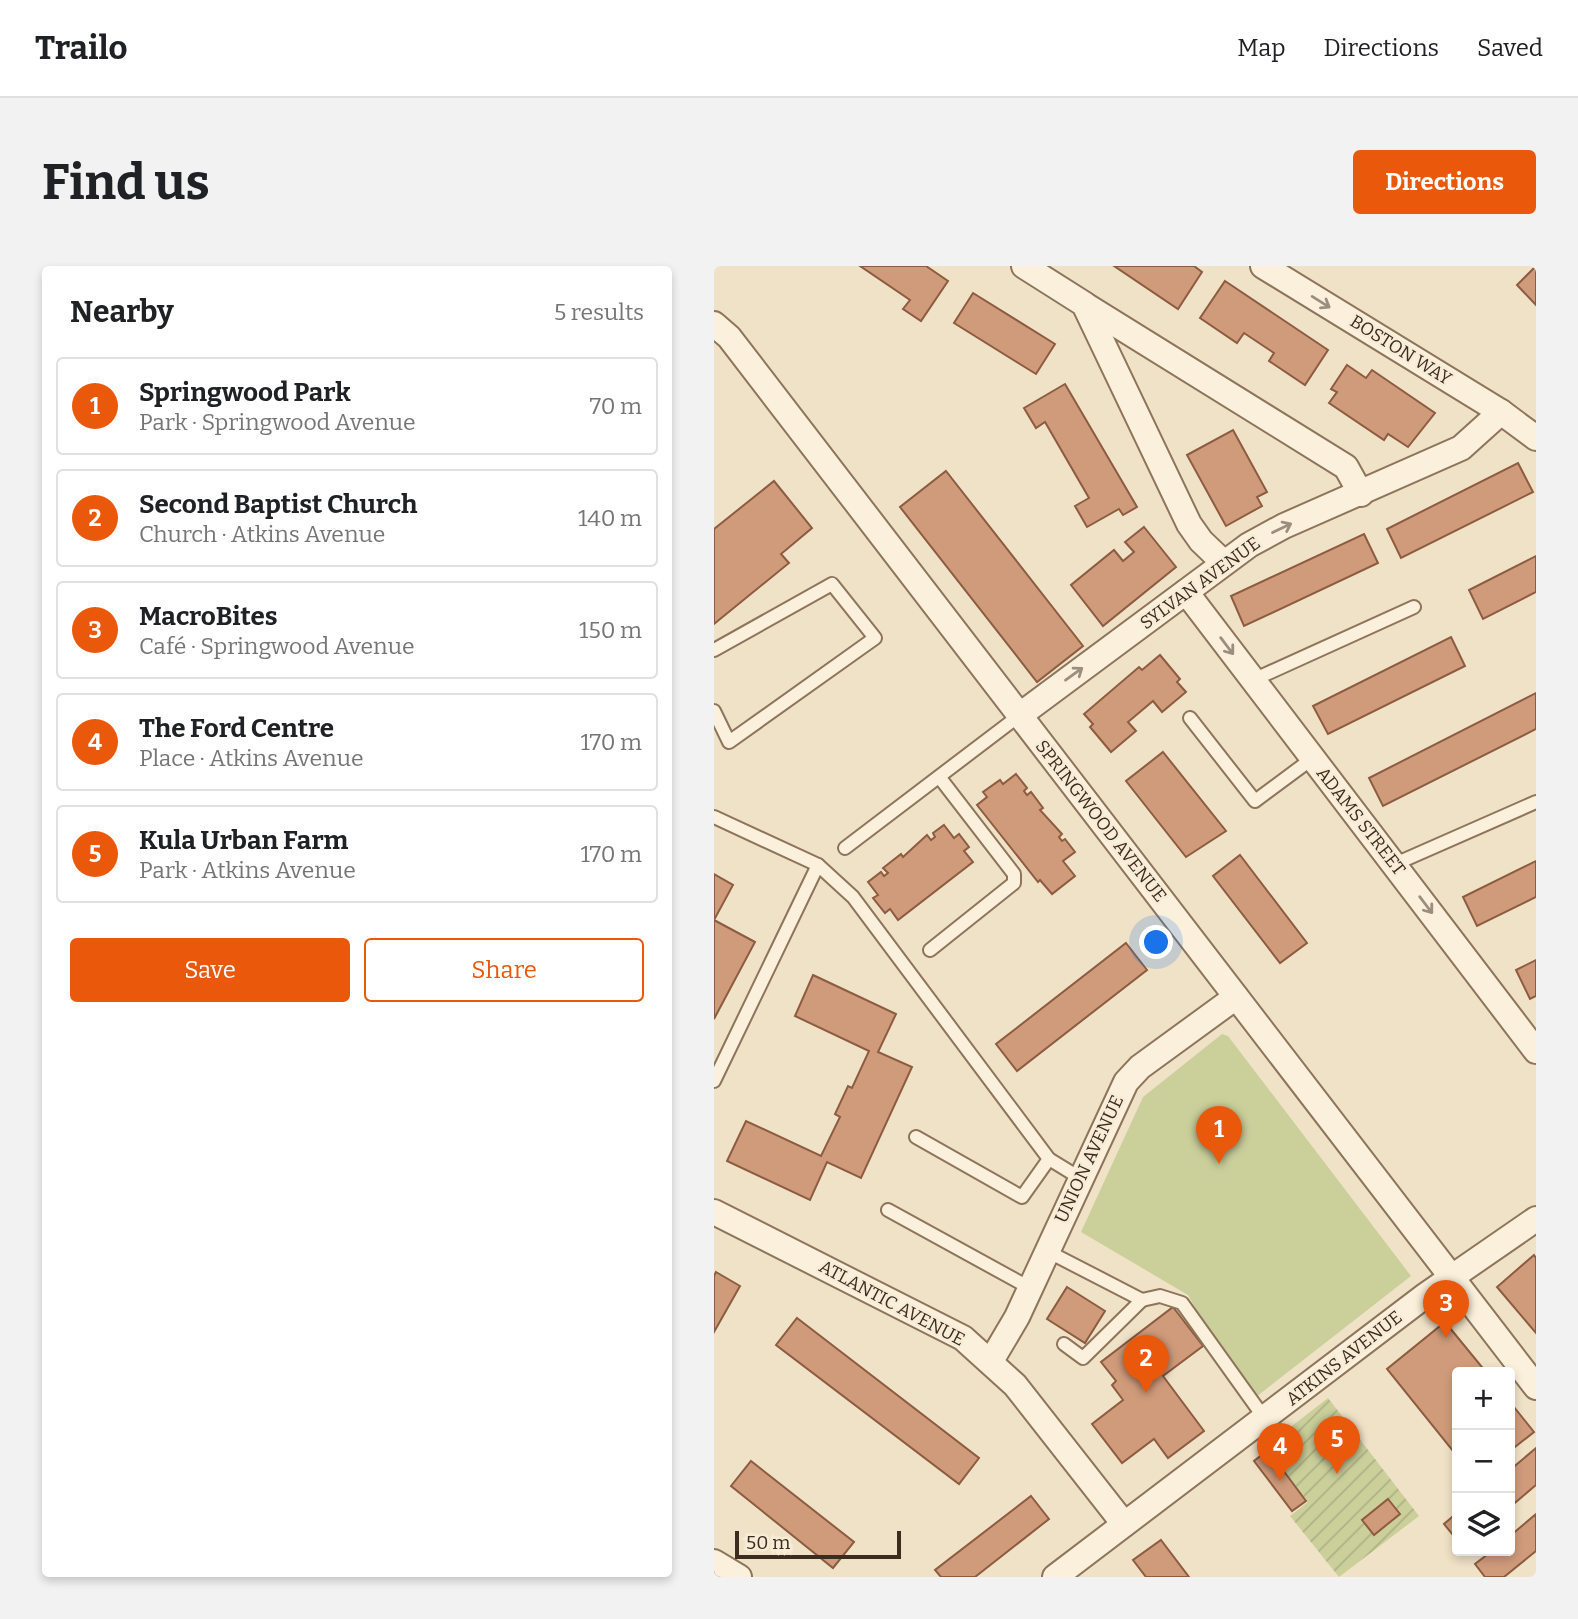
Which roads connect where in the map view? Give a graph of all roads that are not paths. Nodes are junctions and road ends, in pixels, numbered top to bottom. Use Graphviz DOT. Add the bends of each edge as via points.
graph roads {
  1 [pos="1024,266"];
  2 [pos="1263,266"];
  3 [pos="1084,304"];
  4 [pos="714,324"];
  5 [pos="1501,412"];
  6 [pos="1536,438"];
  7 [pos="1361,494"];
  8 [pos="1224,562"];
  9 [pos="1186,592"];
  10 [pos="1414,607"];
  11 [pos="714,650"];
  12 [pos="1253,680"];
  13 [pos="714,711"];
  14 [pos="1020,715"];
  15 [pos="1190,718"];
  16 [pos="1313,758"];
  17 [pos="940,778"];
  18 [pos="1536,802"];
  19 [pos="714,817"];
  20 [pos="845,848"];
  21 [pos="1395,864"];
  22 [pos="818,865"];
  23 [pos="930,950"];
  24 [pos="1236,997"];
  25 [pos="1536,1051"];
  26 [pos="714,1081"];
  27 [pos="916,1136"];
  28 [pos="1049,1159"];
  29 [pos="1080,1178"];
  30 [pos="888,1210"];
  31 [pos="714,1212"];
  32 [pos="1536,1219"];
  33 [pos="1046,1251"];
  34 [pos="1452,1278"];
  35 [pos="1030,1288"];
  36 [pos="1142,1300"];
  37 [pos="1064,1344"];
  38 [pos="991,1361"];
  39 [pos="1536,1387"];
  40 [pos="1265,1419"];
  41 [pos="1124,1524"];
  42 [pos="714,1562"];
  43 [pos="739,1577"];
  44 [pos="1055,1577"];
  1 -- 3 [label="street"];
  2 -- 5 [label="street, BOSTON WAY, one-way"];
  3 -- 7 [label="street" via="1346,467"];
  3 -- 8 [label="street" via="1189,524"];
  4 -- 14 [label="street, SPRINGWOOD AVENUE" via="729,337"];
  5 -- 6 [label="street, BOSTON WAY"];
  5 -- 7 [label="street, SYLVAN AVENUE" via="1461,448"];
  8 -- 7 [label="street, SYLVAN AVENUE, one-way" via="1284,526"];
  8 -- 9 [label="street, SYLVAN AVENUE"];
  9 -- 12 [label="street, ADAMS STREET, one-way"];
  14 -- 9 [label="street, SYLVAN AVENUE, one-way"];
  10 -- 12 [label="lane"];
  11 -- 13 [label="lane" via="832,584 875,638 729,742"];
  12 -- 16 [label="street, ADAMS STREET"];
  14 -- 17 [label="lane"];
  14 -- 24 [label="street, SPRINGWOOD AVENUE"];
  15 -- 16 [label="lane" via="1255,801"];
  16 -- 21 [label="street, ADAMS STREET"];
  17 -- 20 [label="lane"];
  17 -- 23 [label="lane" via="1014,874 1014,883"];
  18 -- 21 [label="lane"];
  19 -- 22 [label="lane"];
  21 -- 25 [label="street, ADAMS STREET, one-way"];
  22 -- 26 [label="lane"];
  22 -- 28 [label="lane" via="877,926"];
  24 -- 29 [label="street, UNION AVENUE" via="1126,1082"];
  24 -- 34 [label="street, SPRINGWOOD AVENUE"];
  27 -- 28 [label="lane" via="1023,1197"];
  28 -- 29 [label="lane"];
  29 -- 33 [label="street, UNION AVENUE"];
  30 -- 35 [label="lane"];
  31 -- 38 [label="street, ATLANTIC AVENUE" via="930,1319"];
  32 -- 34 [label="street, ATKINS AVENUE"];
  33 -- 35 [label="street, UNION AVENUE"];
  33 -- 36 [label="lane"];
  34 -- 39 [label="street, SPRINGWOOD AVENUE"];
  34 -- 40 [label="street, ATKINS AVENUE"];
  35 -- 38 [label="street, UNION AVENUE"];
  36 -- 37 [label="lane" via="1083,1358"];
  36 -- 40 [label="lane" via="1160,1296 1182,1303"];
  38 -- 41 [label="street, ATLANTIC AVENUE"];
  40 -- 41 [label="street, ATKINS AVENUE"];
  41 -- 44 [label="street, ATKINS AVENUE"];
  42 -- 43 [label="street"];
}
